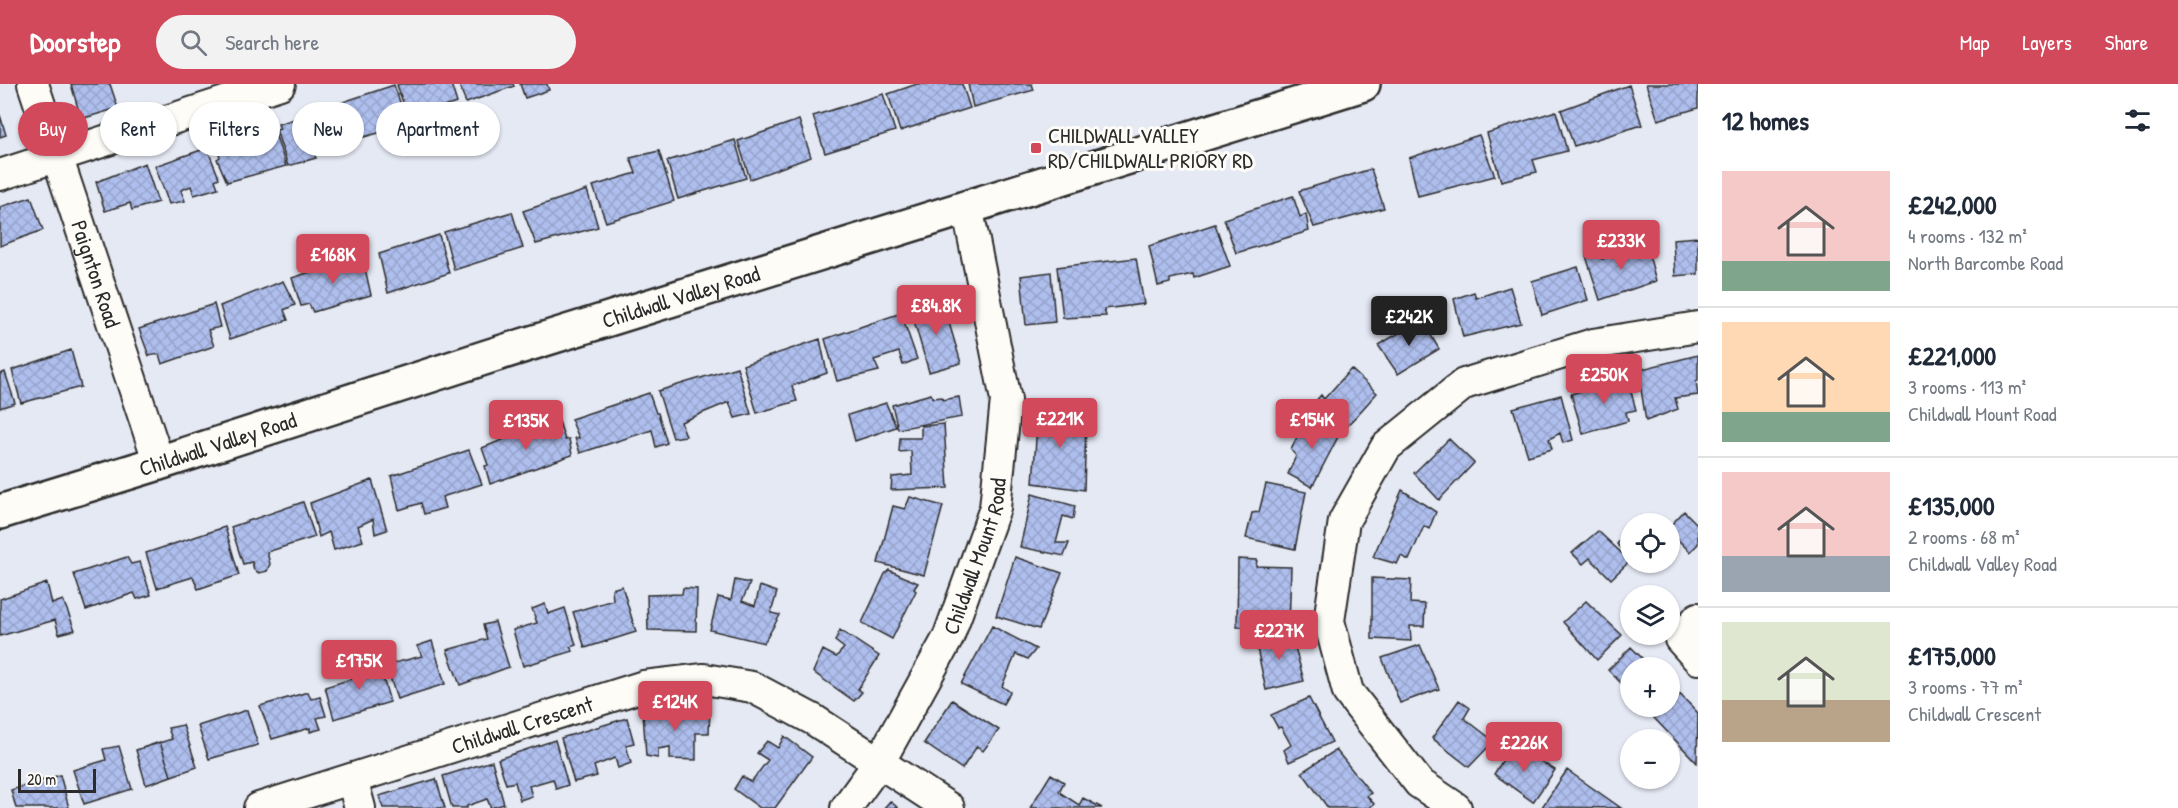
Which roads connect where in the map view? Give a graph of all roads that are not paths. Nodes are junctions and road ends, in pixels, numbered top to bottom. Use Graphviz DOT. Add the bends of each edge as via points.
graph roads {
  1 [pos="33,84"];
  2 [pos="280,84"];
  3 [pos="1363,84"];
  4 [pos="56,157"];
  5 [pos="0,175"];
  6 [pos="967,206"];
  7 [pos="1698,327"];
  8 [pos="159,463"];
  9 [pos="0,512"];
  10 [pos="880,762"];
  11 [pos="352,779"];
  12 [pos="259,808"];
  13 [pos="360,808"];
  14 [pos="846,808"];
  15 [pos="949,808"];
  16 [pos="1455,808"];
  1 -- 4 [label="street, Paignton Road"];
  2 -- 4 [label="street"];
  3 -- 6 [label="main road, Childwall Valley Road"];
  4 -- 5 [label="street"];
  4 -- 8 [label="street, Paignton Road"];
  6 -- 8 [label="main road, Childwall Valley Road"];
  6 -- 10 [label="street, Childwall Mount Road" via="1006,400 996,508 948,638"];
  7 -- 16 [label="street" via="1593,344 1464,384 1386,447 1344,521 1329,621 1348,692 1419,783"];
  8 -- 9 [label="main road, Childwall Valley Road"];
  10 -- 11 [label="street, Childwall Crescent" via="752,687 704,679 644,686"];
  10 -- 14 [label="street, Childwall Mount Road"];
  10 -- 15 [label="street, Childwall Crescent"];
  11 -- 12 [label="street, Childwall Crescent"];
  11 -- 13 [label="street"];
}
